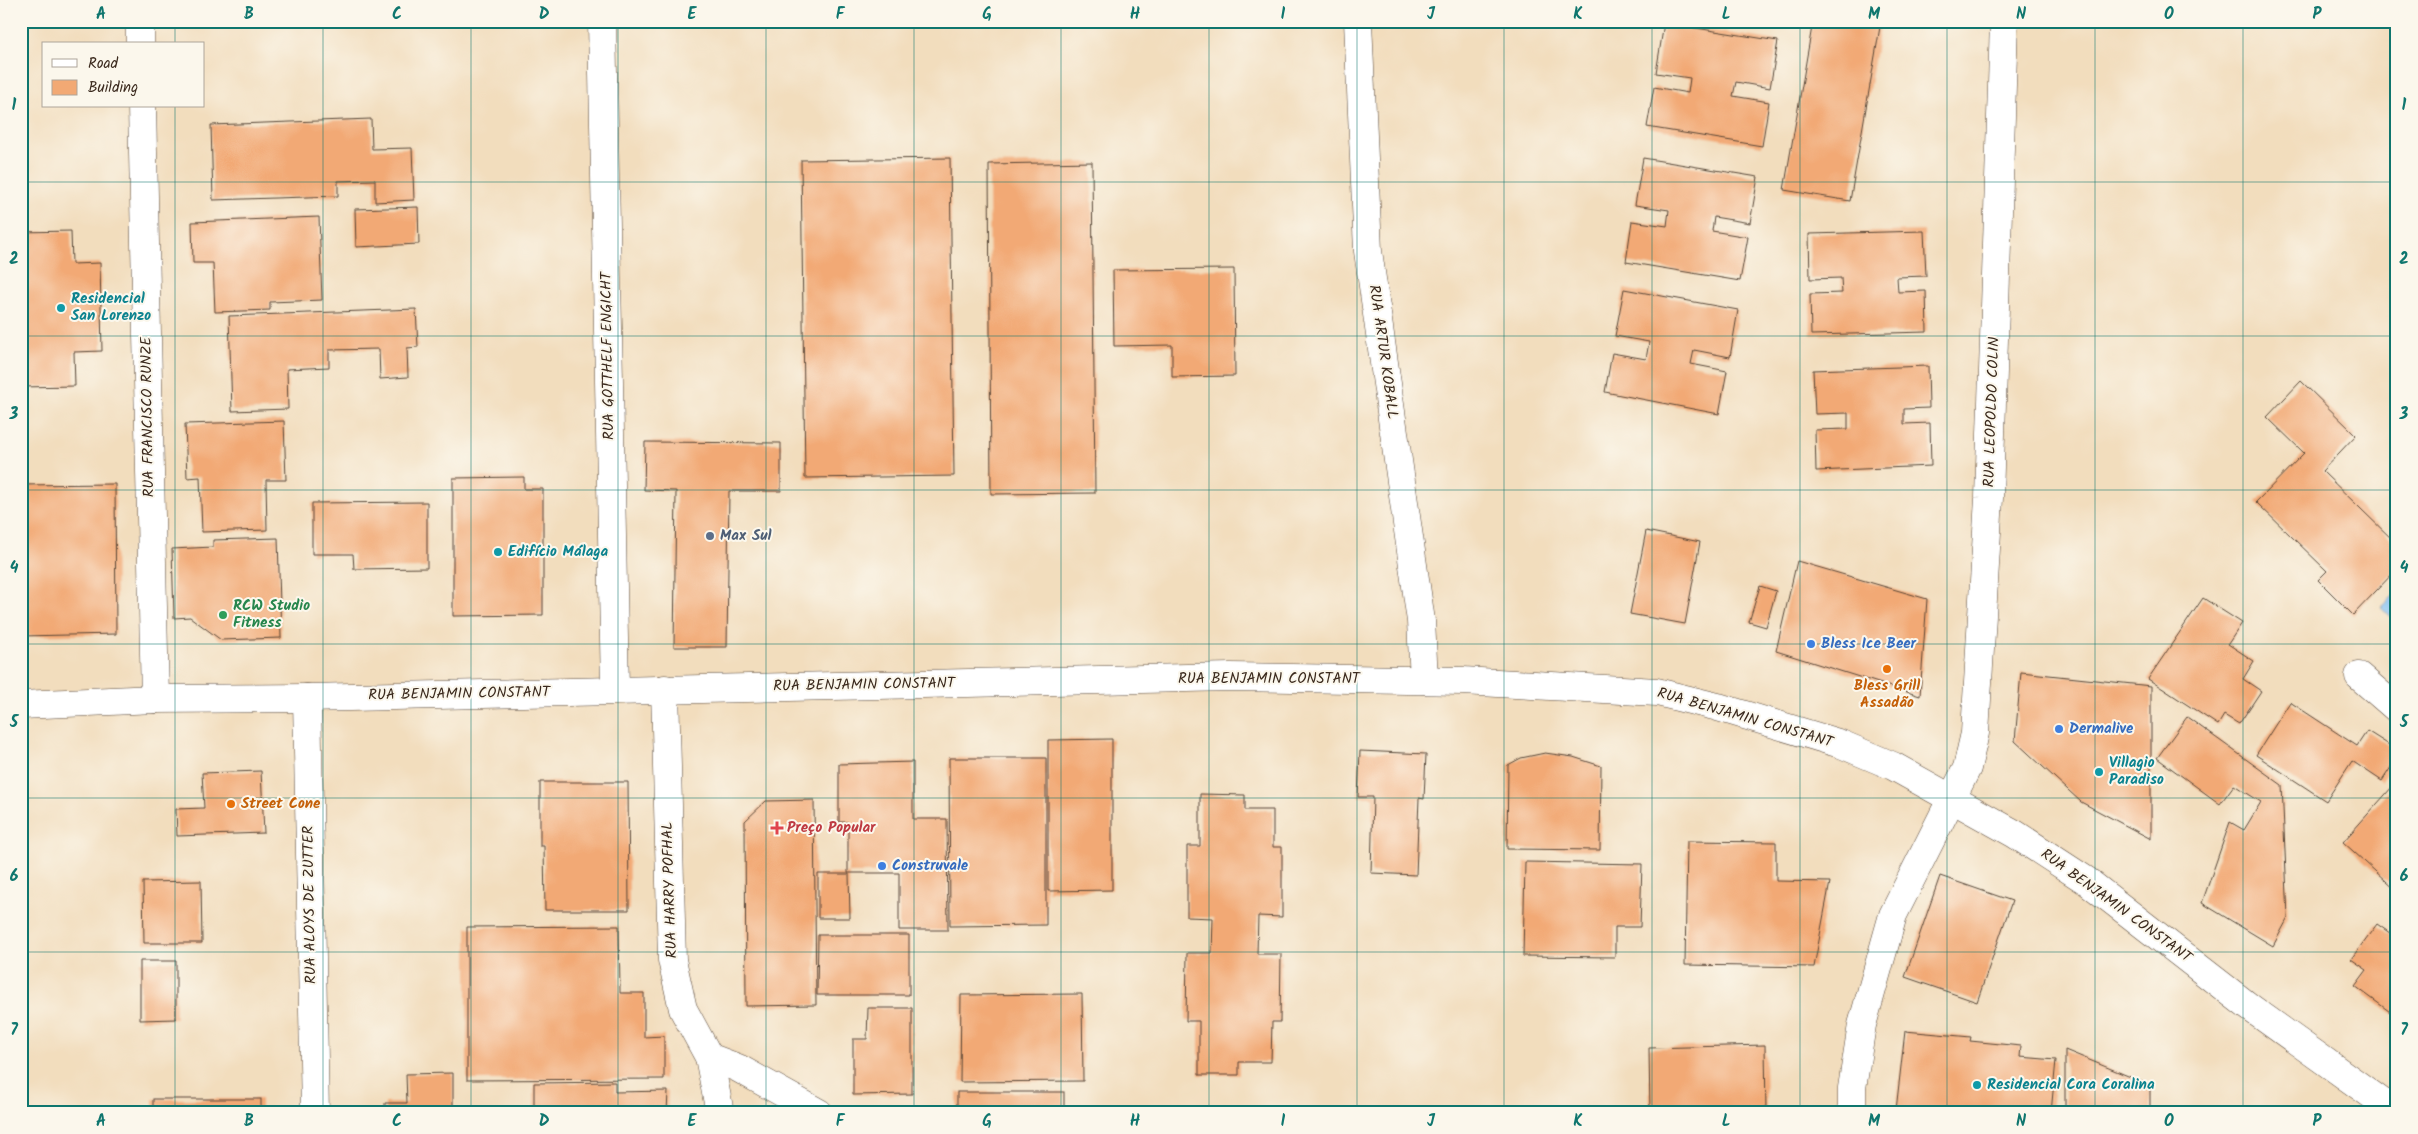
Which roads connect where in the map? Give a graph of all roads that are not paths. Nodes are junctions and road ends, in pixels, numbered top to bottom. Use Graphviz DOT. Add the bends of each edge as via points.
graph roads {
  1 [pos="140,21"];
  2 [pos="602,21"];
  3 [pos="1358,21"];
  4 [pos="2004,21"];
  5 [pos="140,42"];
  6 [pos="142,108"];
  7 [pos="2359,676"];
  8 [pos="1424,680"];
  9 [pos="664,689"];
  10 [pos="615,690"];
  11 [pos="155,698"];
  12 [pos="307,698"];
  13 [pos="21,704"];
  14 [pos="2397,709"];
  15 [pos="1952,798"];
  16 [pos="709,1057"];
  17 [pos="2397,1112"];
  18 [pos="315,1113"];
  19 [pos="720,1113"];
  20 [pos="819,1113"];
  21 [pos="1852,1113"];
  1 -- 5 [label="street"];
  2 -- 10 [label="street, RUA GOTTHELF ENGICHT"];
  3 -- 8 [label="street, RUA ARTUR KOBALL" via="1368,251 1421,621"];
  4 -- 15 [label="street, RUA LEOPOLDO COLIN" via="1989,498 1975,733 1967,768"];
  6 -- 11 [label="street, RUA FRANCISCO RUNZE"];
  7 -- 14 [label="street"];
  8 -- 9 [label="street, RUA BENJAMIN CONSTANT" via="1231,677"];
  8 -- 15 [label="street, RUA BENJAMIN CONSTANT" via="1657,692 1841,744 1893,766"];
  9 -- 10 [label="street, RUA BENJAMIN CONSTANT"];
  9 -- 16 [label="street, RUA HARRY POFHAL" via="672,960 683,1009"];
  10 -- 12 [label="street, RUA BENJAMIN CONSTANT"];
  11 -- 12 [label="street, RUA BENJAMIN CONSTANT"];
  11 -- 13 [label="street, RUA BENJAMIN CONSTANT"];
  12 -- 18 [label="street, RUA ALOYS DE ZUTTER"];
  15 -- 17 [label="street, RUA BENJAMIN CONSTANT" via="2016,834 2087,881 2248,1006"];
  15 -- 21 [label="street, RUA LEOPOLDO COLIN" via="1893,915 1862,1025 1852,1088"];
  16 -- 19 [label="street, RUA HARRY POFHAL"];
  16 -- 20 [label="street" via="738,1068"];
}
